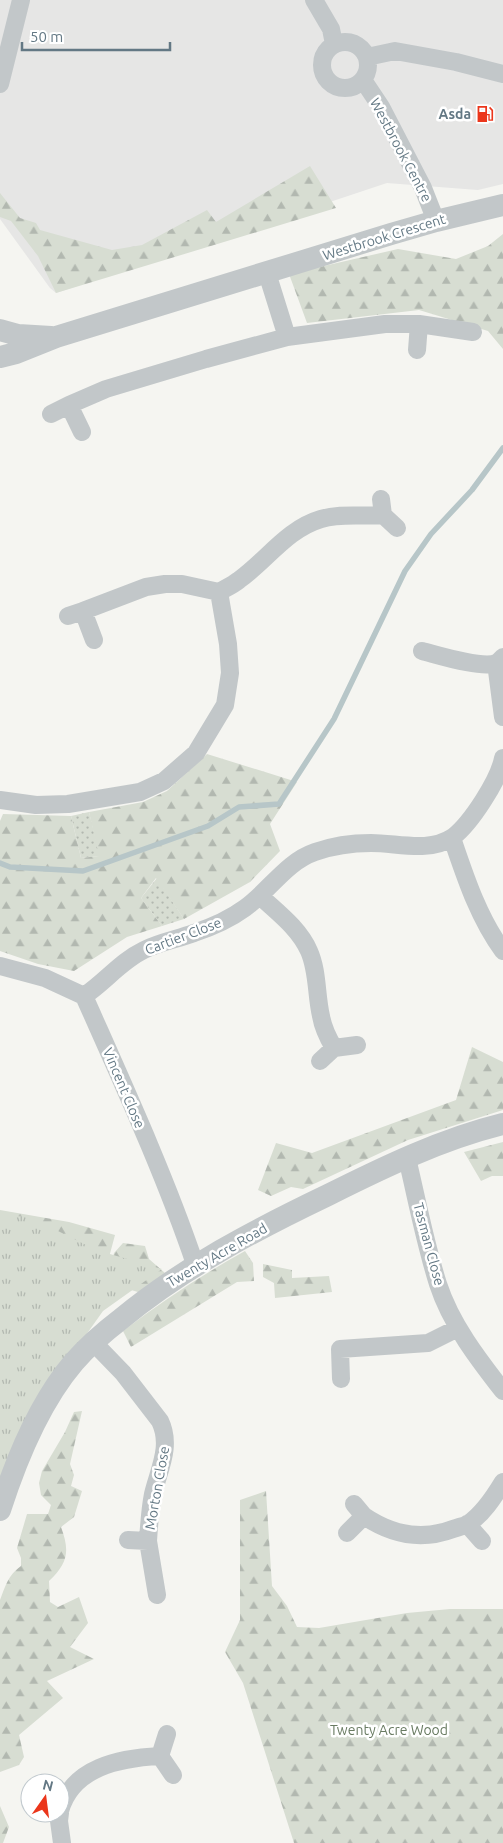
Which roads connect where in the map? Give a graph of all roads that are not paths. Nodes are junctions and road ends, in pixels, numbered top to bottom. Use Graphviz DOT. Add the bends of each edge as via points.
graph roads {
  1 [pos="21,0"];
  2 [pos="314,0"];
  3 [pos="334,44"];
  4 [pos="367,57"];
  5 [pos="503,74"];
  6 [pos="363,80"];
  7 [pos="0,84"];
  8 [pos="503,205"];
  9 [pos="436,221"];
  10 [pos="267,272"];
  11 [pos="420,324"];
  12 [pos="0,330"];
  13 [pos="473,332"];
  14 [pos="56,337"];
  15 [pos="287,337"];
  16 [pos="417,350"];
  17 [pos="0,356"];
  18 [pos="69,404"];
  19 [pos="51,414"];
  20 [pos="82,432"];
  21 [pos="397,528"];
  22 [pos="219,592"];
  23 [pos="94,640"];
  24 [pos="422,651"];
  25 [pos="500,660"];
  26 [pos="503,717"];
  27 [pos="503,758"];
  28 [pos="0,800"];
  29 [pos="452,838"];
  30 [pos="260,896"];
  31 [pos="503,951"];
  32 [pos="0,966"];
  33 [pos="84,996"];
  34 [pos="357,1044"];
  35 [pos="334,1048"];
  36 [pos="320,1061"];
  37 [pos="503,1124"];
  38 [pos="407,1158"];
  39 [pos="195,1264"];
  40 [pos="458,1328"];
  41 [pos="93,1342"];
  42 [pos="341,1380"];
  43 [pos="503,1391"];
  44 [pos="503,1482"];
  45 [pos="0,1510"];
  46 [pos="467,1524"];
  47 [pos="347,1533"];
  48 [pos="128,1540"];
  49 [pos="148,1541"];
  50 [pos="482,1541"];
  51 [pos="157,1595"];
  52 [pos="167,1734"];
  53 [pos="160,1756"];
  54 [pos="173,1775"];
  55 [pos="70,1791"];
  56 [pos="59,1823"];
  57 [pos="62,1843"];
  1 -- 7 [label="street"];
  2 -- 3 [label="street" via="332,29"];
  3 -- 4 [label="street" via="342,41 357,45"];
  3 -- 6 [label="street" via="322,61 322,69 329,82 350,88"];
  4 -- 5 [label="street" via="395,51"];
  4 -- 6 [label="street"];
  6 -- 9 [label="street, Westbrook Centre" via="423,188"];
  8 -- 9 [label="street, Westbrook Crescent"];
  9 -- 10 [label="street, Westbrook Crescent"];
  10 -- 14 [label="street, Westbrook Crescent"];
  10 -- 15 [label="street"];
  11 -- 13 [label="street"];
  11 -- 15 [label="street" via="385,324"];
  11 -- 16 [label="street"];
  12 -- 14 [label="street, Westbrook Crescent" via="18,335"];
  14 -- 17 [label="street, Westbrook Crescent"];
  15 -- 18 [label="street" via="106,389"];
  18 -- 19 [label="street"];
  18 -- 20 [label="street"];
  21 -- 22 [label="street" via="382,507 365,517 341,515 309,523 294,531 240,580"];
  22 -- 23 [label="street" via="165,584 146,587 76,614"];
  22 -- 28 [label="street" via="230,673 225,704 196,753 164,781 140,792 68,804 36,805"];
  24 -- 25 [label="street" via="481,664"];
  25 -- 26 [label="street"];
  27 -- 29 [label="street" via="488,793"];
  29 -- 30 [label="street, Cartier Close" via="419,846 369,843 318,851 292,864"];
  29 -- 31 [label="street" via="472,894"];
  30 -- 33 [label="street, Cartier Close" via="212,927 144,950 119,966"];
  30 -- 35 [label="street" via="292,926 310,952 320,1014"];
  32 -- 33 [label="street" via="45,978"];
  33 -- 39 [label="street, Vincent Close" via="130,1100"];
  34 -- 35 [label="street"];
  35 -- 36 [label="street"];
  37 -- 38 [label="street, Twenty Acre Road" via="455,1138"];
  38 -- 39 [label="street, Twenty Acre Road" via="294,1211"];
  38 -- 40 [label="street, Tasman Close" via="438,1285"];
  39 -- 41 [label="street, Twenty Acre Road" via="145,1299"];
  40 -- 42 [label="street" via="428,1343 340,1349"];
  40 -- 43 [label="street, Tasman Close"];
  41 -- 45 [label="street, Twenty Acre Road" via="73,1363 44,1408"];
  41 -- 49 [label="street, Morton Close" via="123,1373 164,1430 165,1452 149,1519"];
  44 -- 46 [label="street" via="483,1510"];
  46 -- 47 [label="street" via="445,1532 411,1535 379,1526 359,1510"];
  46 -- 50 [label="street"];
  48 -- 49 [label="street, Morton Close"];
  49 -- 51 [label="street, Morton Close"];
  52 -- 53 [label="street"];
  53 -- 54 [label="street"];
  53 -- 55 [label="street" via="124,1760 94,1770"];
  56 -- 57 [label="street"];
}
